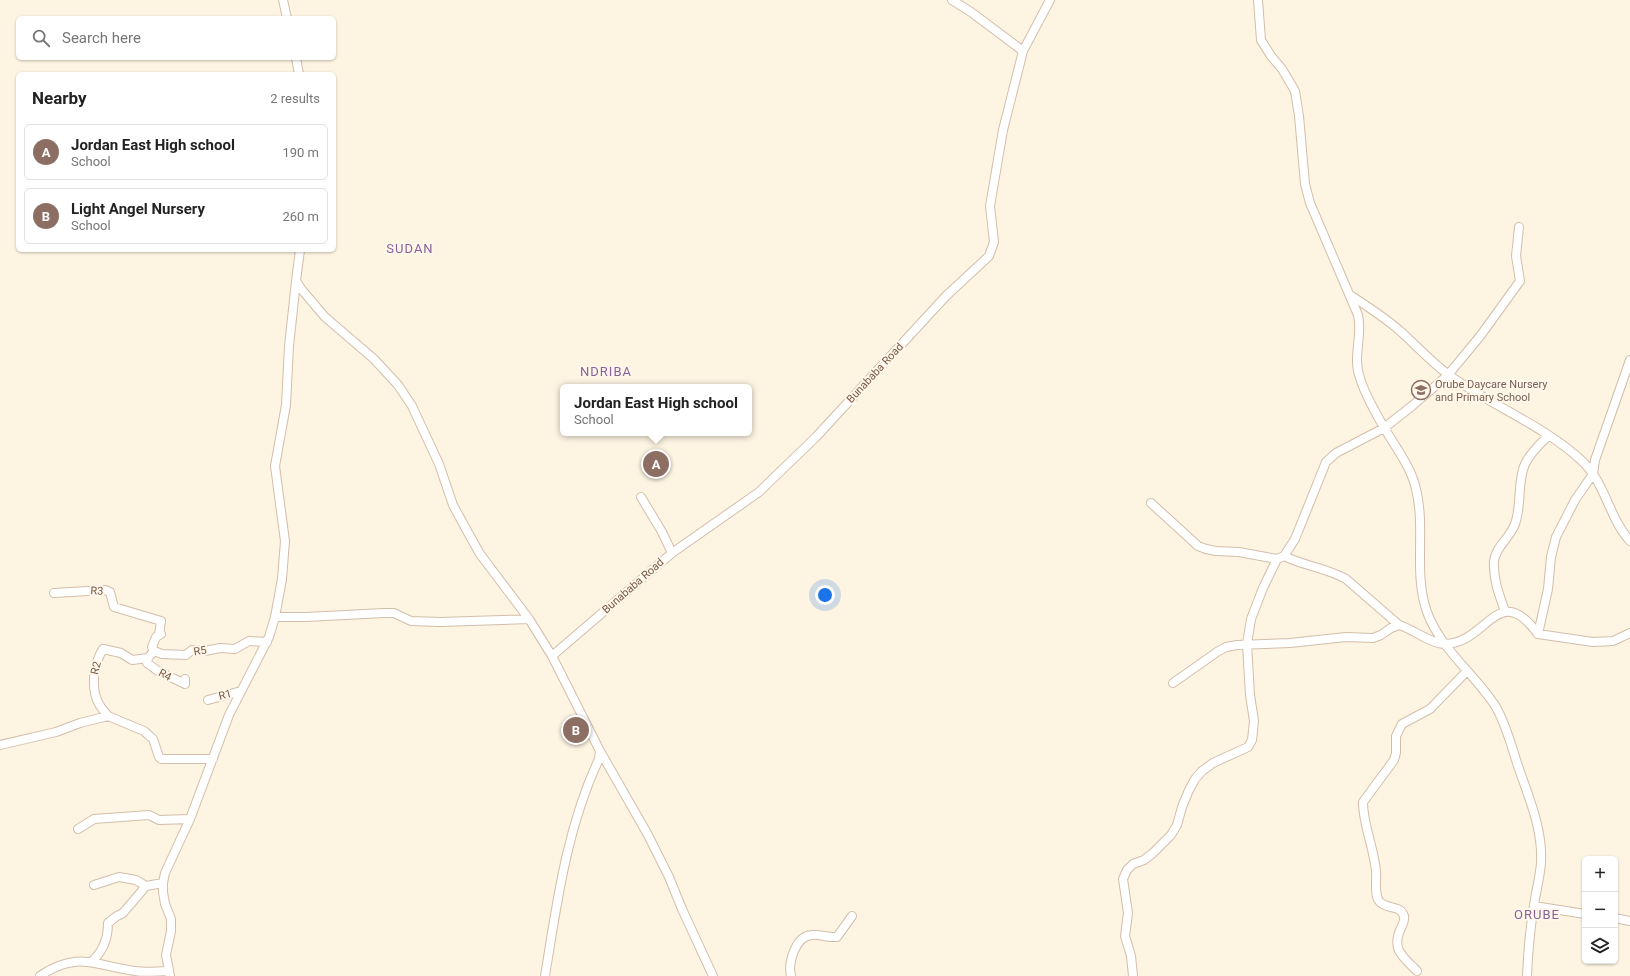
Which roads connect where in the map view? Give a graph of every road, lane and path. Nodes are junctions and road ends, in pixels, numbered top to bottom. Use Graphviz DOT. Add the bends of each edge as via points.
graph roads {
  1 [pos="283,0"];
  2 [pos="952,0"];
  3 [pos="1050,0"];
  4 [pos="1258,0"];
  5 [pos="287,16"];
  6 [pos="1023,51"];
  7 [pos="296,60"];
  8 [pos="299,72"];
  9 [pos="1519,227"];
  10 [pos="300,252"];
  11 [pos="296,281"];
  12 [pos="1350,295"];
  13 [pos="1630,360"];
  14 [pos="1448,375"];
  15 [pos="1384,428"];
  16 [pos="1548,436"];
  17 [pos="1595,460"];
  18 [pos="1583,461"];
  19 [pos="1593,474"];
  20 [pos="641,497"];
  21 [pos="1151,503"];
  22 [pos="1630,541"];
  23 [pos="672,553"];
  24 [pos="1281,558"];
  25 [pos="54,593"];
  26 [pos="1506,611"];
  27 [pos="275,617"];
  28 [pos="528,619"];
  29 [pos="1399,625"];
  30 [pos="1630,633"];
  31 [pos="1538,634"];
  32 [pos="267,642"];
  33 [pos="1248,644"];
  34 [pos="1444,644"];
  35 [pos="154,651"];
  36 [pos="552,656"];
  37 [pos="148,658"];
  38 [pos="1467,671"];
  39 [pos="184,679"];
  40 [pos="1173,683"];
  41 [pos="241,691"];
  42 [pos="208,700"];
  43 [pos="108,716"];
  44 [pos="0,744"];
  45 [pos="600,751"];
  46 [pos="213,759"];
  47 [pos="190,819"];
  48 [pos="78,829"];
  49 [pos="163,883"];
  50 [pos="94,885"];
  51 [pos="146,886"];
  52 [pos="1534,906"];
  53 [pos="1582,914"];
  54 [pos="852,916"];
  55 [pos="1618,919"];
  56 [pos="1630,921"];
  57 [pos="166,955"];
  58 [pos="91,962"];
  59 [pos="1417,971"];
  60 [pos="169,973"];
  61 [pos="153,974"];
  62 [pos="40,976"];
  63 [pos="545,976"];
  64 [pos="713,976"];
  65 [pos="791,976"];
  66 [pos="1134,976"];
  67 [pos="1527,976"];
  1 -- 5 [label="street"];
  2 -- 6 [label="street"];
  3 -- 6 [label="street, Bunababa Road"];
  4 -- 12 [label="street" via="1261,40 1295,91 1305,184 1310,203"];
  6 -- 23 [label="street, Bunababa Road" via="1000,145 990,206 994,242 989,256 946,296 816,437 759,492"];
  7 -- 8 [label="street"];
  9 -- 14 [label="street" via="1516,256 1520,282"];
  10 -- 11 [label="street"];
  11 -- 27 [label="street" via="286,405 275,466 285,542"];
  11 -- 28 [label="street" via="326,317 374,359 398,385 423,427 440,464 453,505 466,529 480,554"];
  12 -- 14 [label="street" via="1389,321"];
  12 -- 15 [label="street" via="1360,322 1357,371"];
  13 -- 17 [label="street"];
  14 -- 15 [label="street"];
  14 -- 16 [label="street"];
  15 -- 24 [label="street" via="1336,453 1326,462 1295,539"];
  15 -- 34 [label="street" via="1407,466 1416,489 1419,505 1422,593 1427,612"];
  16 -- 18 [label="street"];
  16 -- 26 [label="street" via="1524,464 1515,526 1495,554 1495,579"];
  17 -- 18 [label="street"];
  17 -- 19 [label="street"];
  18 -- 19 [label="street"];
  19 -- 22 [label="street" via="1621,530"];
  19 -- 31 [label="street" via="1575,500 1556,537"];
  20 -- 23 [label="street"];
  21 -- 24 [label="street" via="1198,546"];
  23 -- 36 [label="street, Bunababa Road"];
  24 -- 29 [label="street" via="1338,574"];
  24 -- 33 [label="street" via="1263,588 1254,610"];
  25 -- 35 [label="street, R3" via="105,590 110,592 114,607 161,621 160,634 153,642"];
  26 -- 31 [label="street" via="1516,612"];
  26 -- 34 [label="street" via="1465,638"];
  27 -- 28 [label="street" via="394,613 411,621"];
  27 -- 32 [label="street"];
  28 -- 36 [label="street"];
  29 -- 33 [label="street" via="1372,638 1346,637"];
  29 -- 34 [label="street"];
  30 -- 31 [label="street" via="1613,641 1593,642"];
  32 -- 35 [label="street, R5" via="249,641 234,649 192,650 186,655"];
  32 -- 41 [label="street"];
  33 -- 40 [label="street" via="1217,652"];
  33 -- 66 [label="street" via="1254,726 1252,740 1248,746 1202,770 1189,790 1171,835 1144,860 1133,864 1123,878 1128,913 1124,936"];
  34 -- 38 [label="street"];
  35 -- 37 [label="street"];
  36 -- 45 [label="street"];
  37 -- 39 [label="street, R4" via="147,663 158,671 184,684"];
  37 -- 43 [label="street, R2" via="132,660 121,653 104,650 99,655 93,676 94,686 99,704"];
  38 -- 52 [label="street" via="1489,697 1507,730 1536,816 1541,865"];
  38 -- 59 [label="street" via="1430,709 1402,724 1396,736 1394,760 1363,802 1364,817 1374,851 1378,898 1383,904 1395,907 1403,914 1405,920 1396,943 1397,949"];
  41 -- 42 [label="street, R1"];
  41 -- 46 [label="street"];
  43 -- 44 [label="street" via="56,732"];
  43 -- 46 [label="street" via="144,731 153,738 161,759"];
  45 -- 63 [label="street" via="574,825 554,918"];
  45 -- 64 [label="street" via="648,834"];
  46 -- 47 [label="street"];
  47 -- 48 [label="street" via="159,820 149,815 94,819"];
  47 -- 49 [label="street" via="165,873"];
  49 -- 51 [label="street"];
  49 -- 57 [label="street" via="165,904 171,920"];
  50 -- 51 [label="street" via="119,877 136,880"];
  51 -- 58 [label="street" via="123,913 108,924 103,949"];
  52 -- 53 [label="street"];
  52 -- 67 [label="street"];
  54 -- 65 [label="street" via="837,937 811,935 801,940 790,966"];
  55 -- 56 [label="street"];
  57 -- 60 [label="street"];
  57 -- 61 [label="street"];
  58 -- 61 [label="street"];
  58 -- 62 [label="street" via="81,960"];
  60 -- 61 [label="street"];
}
